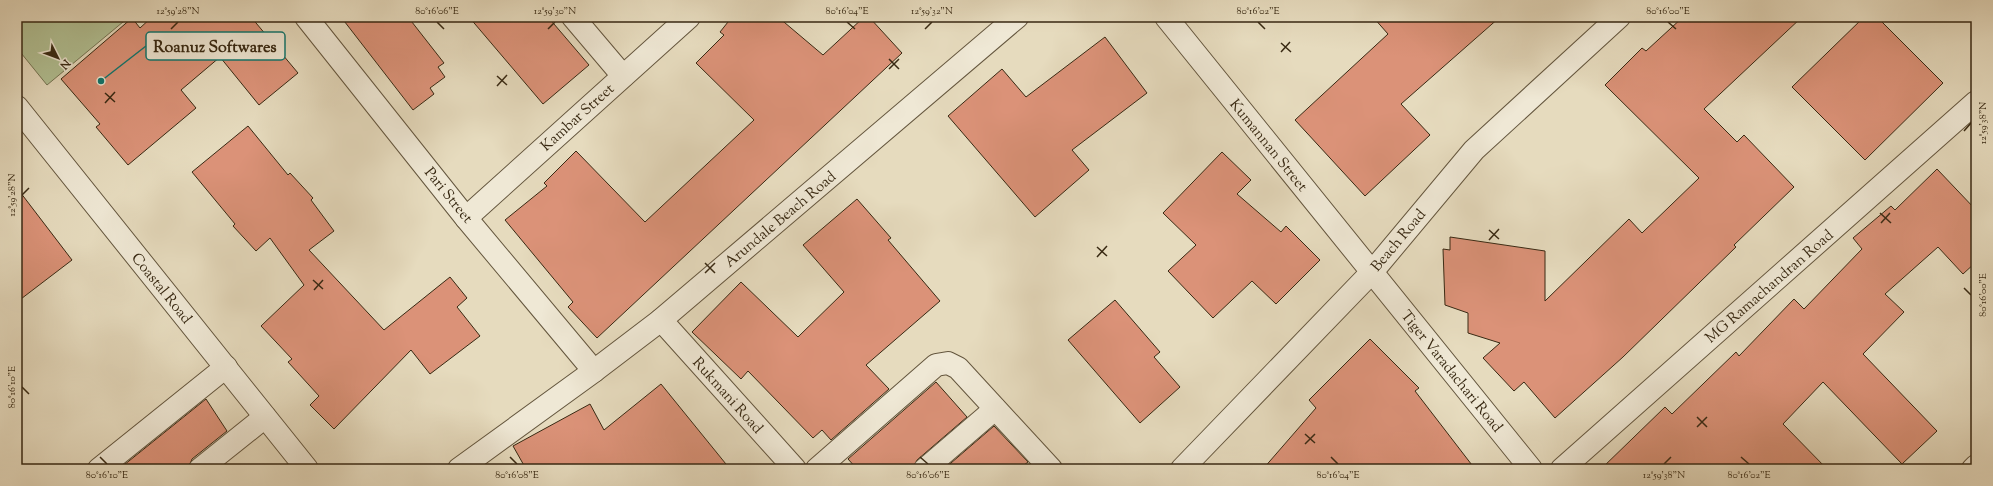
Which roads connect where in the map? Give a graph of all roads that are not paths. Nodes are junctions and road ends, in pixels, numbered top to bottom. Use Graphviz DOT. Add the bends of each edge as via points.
graph roads {
  1 [pos="306,17"];
  2 [pos="574,17"];
  3 [pos="689,17"];
  4 [pos="1017,17"];
  5 [pos="1166,17"];
  6 [pos="1619,17"];
  7 [pos="623,76"];
  8 [pos="1976,102"];
  9 [pos="17,107"];
  10 [pos="466,218"];
  11 [pos="1372,272"];
  12 [pos="661,320"];
  13 [pos="226,367"];
  14 [pos="594,371"];
  15 [pos="995,409"];
  16 [pos="270,423"];
  17 [pos="1976,466"];
  18 [pos="99,469"];
  19 [pos="200,469"];
  20 [pos="222,469"];
  21 [pos="307,469"];
  22 [pos="459,469"];
  23 [pos="795,469"];
  24 [pos="817,469"];
  25 [pos="925,469"];
  26 [pos="1051,469"];
  27 [pos="1182,469"];
  28 [pos="1531,469"];
  29 [pos="1562,469"];
  30 [pos="1973,469"];
  1 -- 10 [label="street, Pari Street"];
  2 -- 7 [label="street"];
  3 -- 7 [label="street, Kambar Street"];
  4 -- 12 [label="street, Arundale Beach Road"];
  5 -- 11 [label="street, Kumannan Street"];
  6 -- 11 [label="street, Beach Road" via="1474,150"];
  7 -- 10 [label="street, Kambar Street"];
  8 -- 29 [label="street, MG Ramachandran Road"];
  9 -- 13 [label="street, Coastal Road"];
  10 -- 14 [label="street, Pari Street"];
  11 -- 27 [label="street, Beach Road"];
  11 -- 28 [label="street, Tiger Varadachari Road"];
  12 -- 14 [label="street, Arundale Beach Road"];
  12 -- 23 [label="street, Rukmani Road"];
  13 -- 16 [label="street, Coastal Road"];
  13 -- 18 [label="street"];
  14 -- 22 [label="street, Arundale Beach Road"];
  15 -- 24 [label="street" via="958,368 948,363 936,365"];
  15 -- 25 [label="street"];
  15 -- 26 [label="street"];
  16 -- 19 [label="street"];
  16 -- 20 [label="street"];
  16 -- 21 [label="street, Coastal Road"];
  17 -- 30 [label="street"];
}
